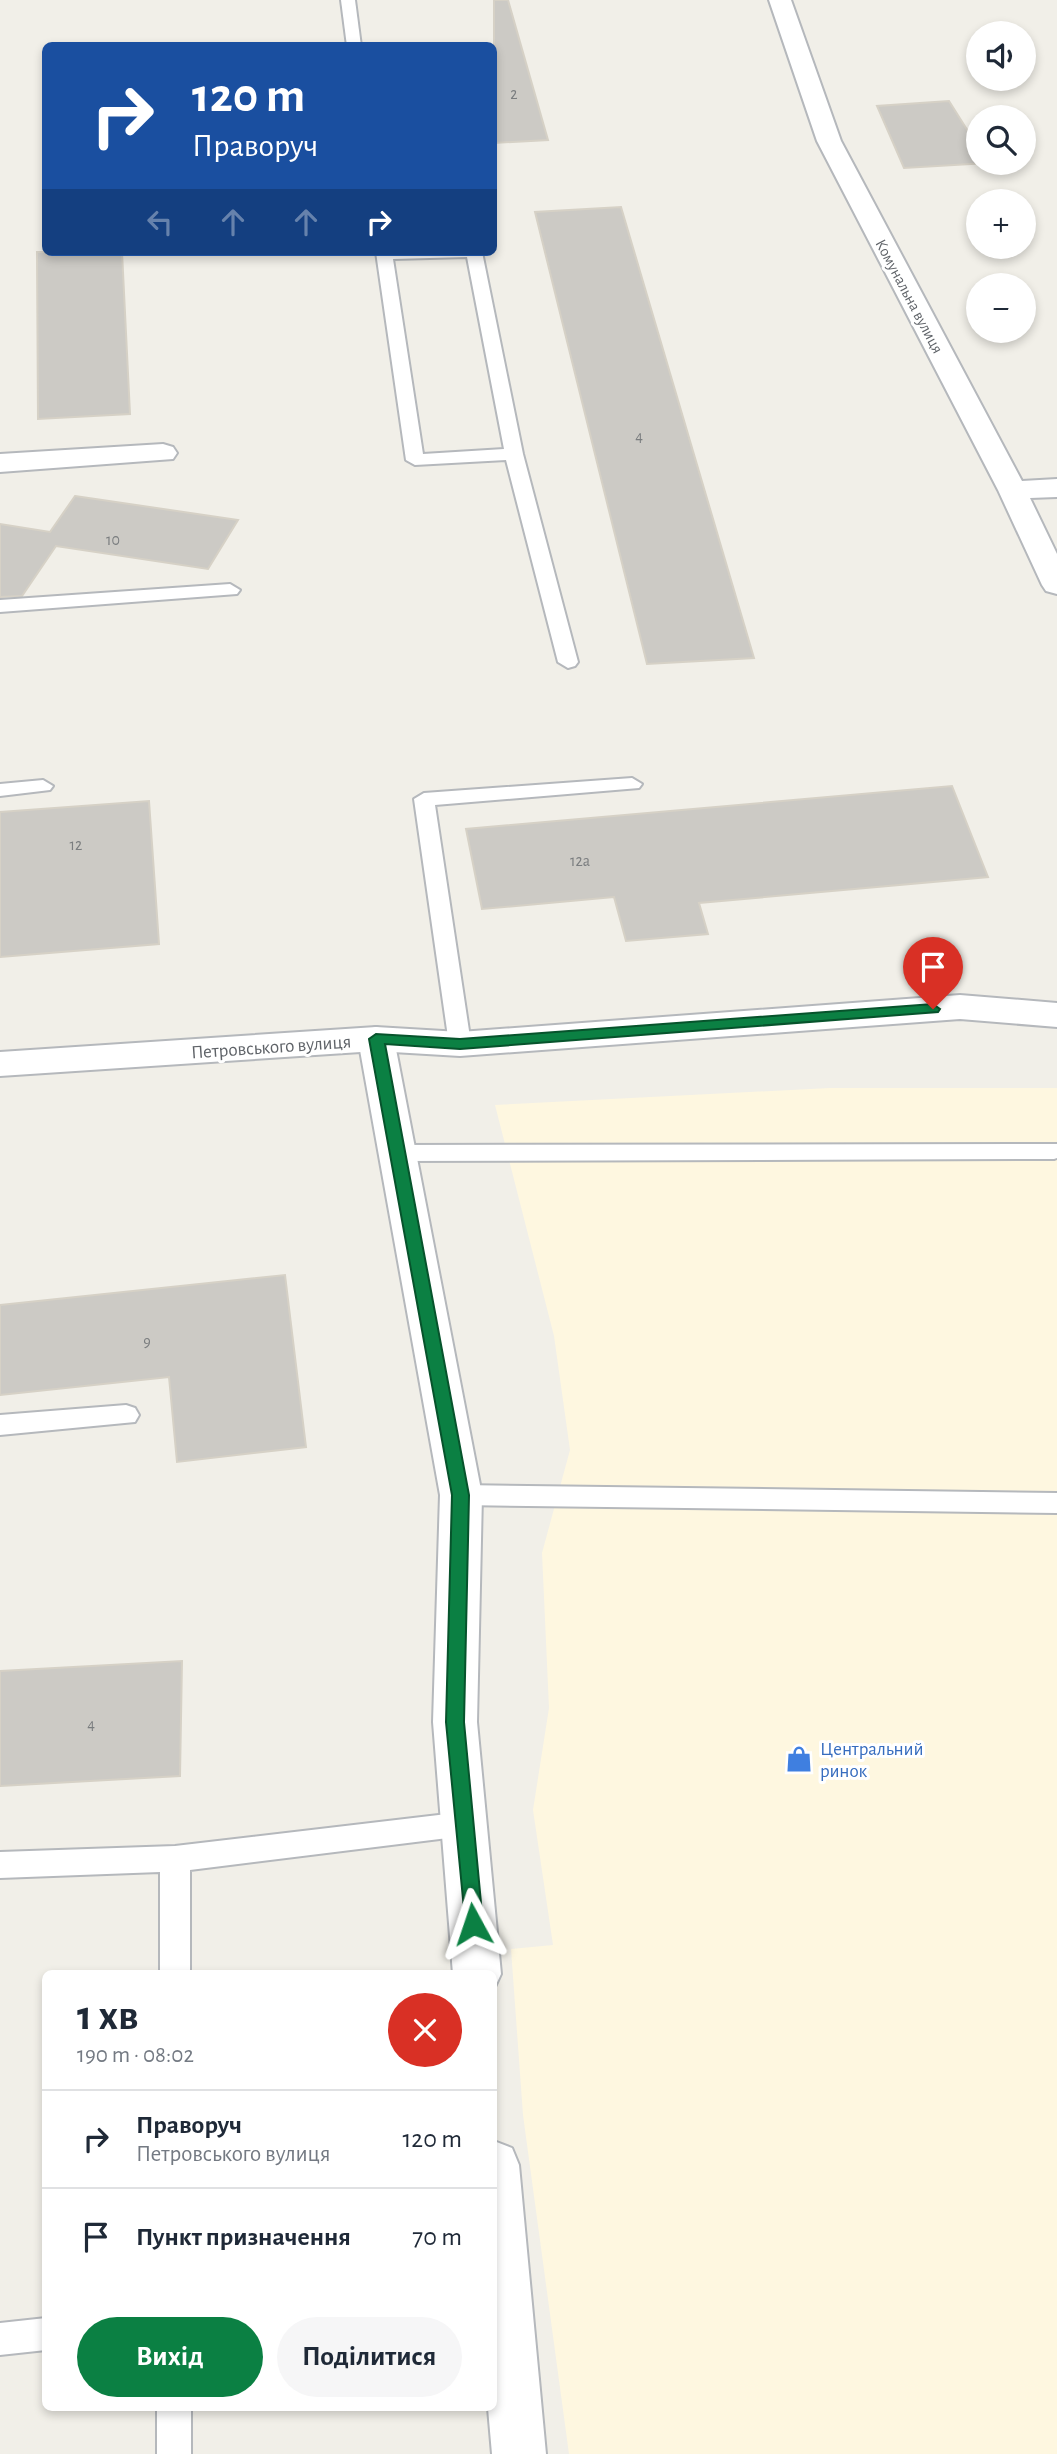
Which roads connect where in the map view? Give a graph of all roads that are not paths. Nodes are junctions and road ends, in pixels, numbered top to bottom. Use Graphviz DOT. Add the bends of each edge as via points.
graph roads {
  1 [pos="348,0"];
  2 [pos="780,0"];
  3 [pos="353,42"];
  4 [pos="385,256"];
  5 [pos="475,256"];
  6 [pos="163,453"];
  7 [pos="514,454"];
  8 [pos="0,463"];
  9 [pos="1057,488"];
  10 [pos="1012,490"];
  11 [pos="1057,585"];
  12 [pos="230,590"];
  13 [pos="0,606"];
  14 [pos="568,662"];
  15 [pos="632,784"];
  16 [pos="43,786"];
  17 [pos="0,790"];
  18 [pos="1057,1015"];
  19 [pos="376,1039"];
  20 [pos="460,1044"];
  21 [pos="0,1064"];
  22 [pos="1054,1151"];
  23 [pos="397,1153"];
  24 [pos="126,1415"];
  25 [pos="0,1425"];
  26 [pos="461,1495"];
  27 [pos="1057,1503"];
  28 [pos="464,1824"];
  29 [pos="175,1859"];
  30 [pos="0,1866"];
  31 [pos="175,1970"];
  32 [pos="477,1970"];
  33 [pos="497,2200"];
  34 [pos="42,2334"];
  35 [pos="0,2339"];
  36 [pos="174,2411"];
  37 [pos="174,2454"];
  38 [pos="519,2454"];
  1 -- 3 [label="lane"];
  2 -- 10 [label="street, Комунальна вулиця" via="829,141"];
  4 -- 7 [label="lane" via="415,460"];
  5 -- 7 [label="lane"];
  6 -- 8 [label="street"];
  7 -- 14 [label="lane"];
  9 -- 10 [label="street"];
  10 -- 11 [label="street, Комунальна вулиця"];
  12 -- 13 [label="lane"];
  15 -- 20 [label="lane" via="424,799"];
  16 -- 17 [label="lane"];
  18 -- 20 [label="street, Петровського вулиця" via="960,1007"];
  19 -- 20 [label="street, Петровського вулиця"];
  19 -- 21 [label="street, Петровського вулиця"];
  19 -- 23 [label="street"];
  22 -- 23 [label="lane"];
  23 -- 26 [label="street"];
  24 -- 25 [label="lane"];
  26 -- 27 [label="lane"];
  26 -- 28 [label="street" via="455,1722"];
  28 -- 29 [label="lane"];
  28 -- 32 [label="street"];
  29 -- 30 [label="lane"];
  29 -- 31 [label="lane"];
  33 -- 38 [label="street"];
  34 -- 35 [label="lane"];
  36 -- 37 [label="lane"];
}
